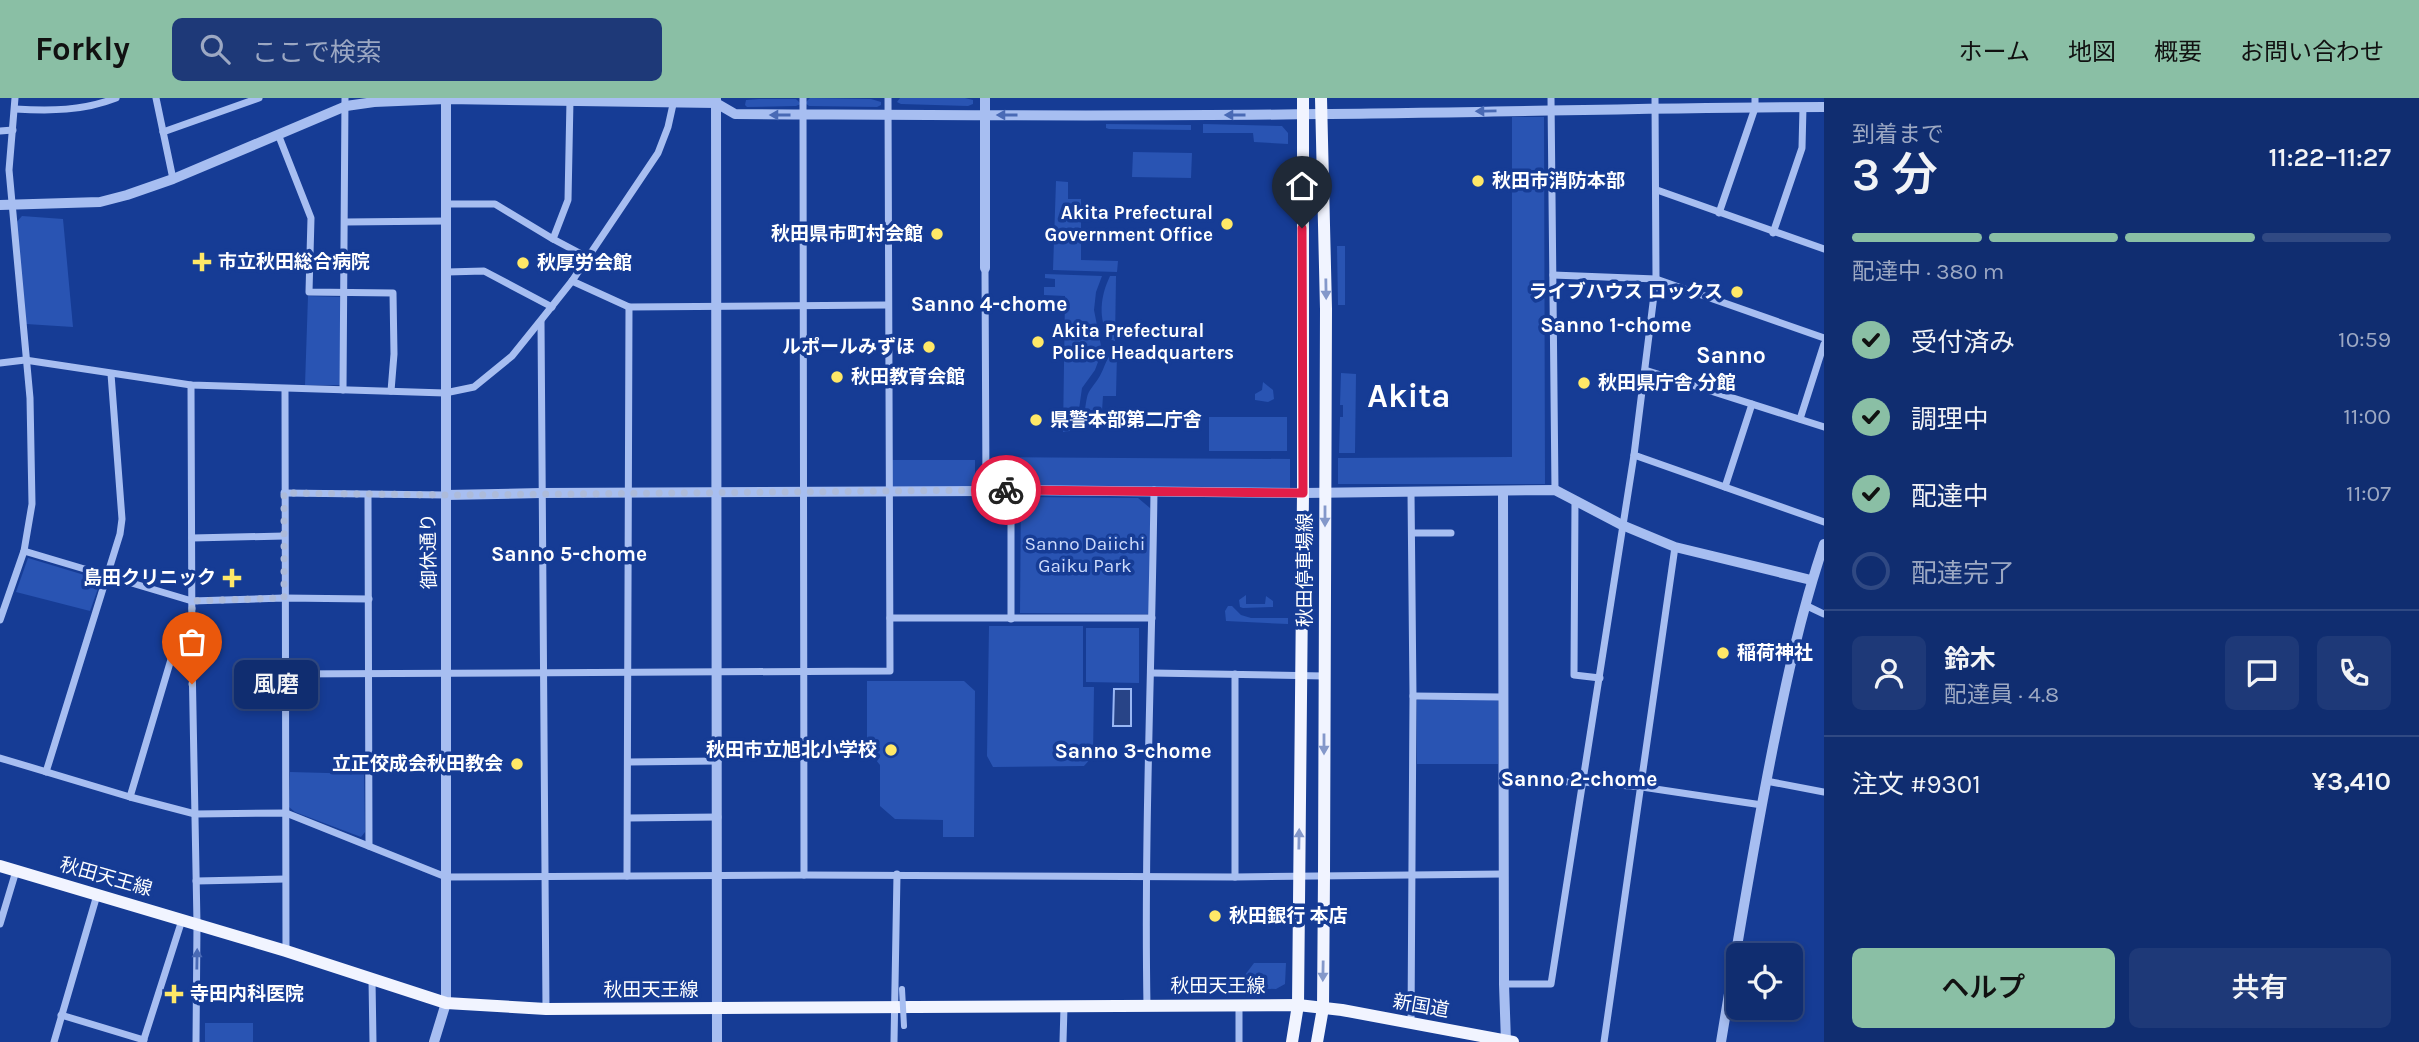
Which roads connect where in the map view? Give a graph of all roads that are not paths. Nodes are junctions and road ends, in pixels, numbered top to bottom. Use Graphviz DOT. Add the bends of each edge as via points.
graph roads {
  1 [pos="15,98"];
  2 [pos="116,98"];
  3 [pos="156,98"];
  4 [pos="259,98"];
  5 [pos="803,98"];
  6 [pos="888,98"];
  7 [pos="985,98"];
  8 [pos="1303,98"];
  9 [pos="1321,98"];
  10 [pos="446,99"];
  11 [pos="570,100"];
  12 [pos="674,100"];
  13 [pos="719,100"];
  14 [pos="346,102"];
  15 [pos="1655,103"];
  16 [pos="1755,103"];
  17 [pos="1551,104"];
  18 [pos="1803,107"];
  19 [pos="1824,107"];
  20 [pos="15,109"];
  21 [pos="1303,114"];
  22 [pos="1322,114"];
  23 [pos="803,115"];
  24 [pos="888,116"];
  25 [pos="984,116"];
  26 [pos="13,130"];
  27 [pos="0,131"];
  28 [pos="163,132"];
  29 [pos="278,134"];
  30 [pos="173,179"];
  31 [pos="1657,190"];
  32 [pos="447,204"];
  33 [pos="5,205"];
  34 [pos="1719,213"];
  35 [pos="447,221"];
  36 [pos="345,222"];
  37 [pos="1773,233"];
  38 [pos="553,239"];
  39 [pos="1824,248"];
  40 [pos="587,257"];
  41 [pos="985,268"];
  42 [pos="447,272"];
  43 [pos="1553,275"];
  44 [pos="1656,279"];
  45 [pos="572,281"];
  46 [pos="344,293"];
  47 [pos="887,304"];
  48 [pos="802,305"];
  49 [pos="717,306"];
  50 [pos="552,307"];
  51 [pos="629,307"];
  52 [pos="541,320"];
  53 [pos="1824,338"];
  54 [pos="1824,344"];
  55 [pos="25,360"];
  56 [pos="0,363"];
  57 [pos="1645,370"];
  58 [pos="111,374"];
  59 [pos="191,385"];
  60 [pos="285,389"];
  61 [pos="343,390"];
  62 [pos="391,391"];
  63 [pos="445,393"];
  64 [pos="1752,404"];
  65 [pos="1800,419"];
  66 [pos="1824,427"];
  67 [pos="1634,455"];
  68 [pos="1725,487"];
  69 [pos="1011,490"];
  70 [pos="1154,490"];
  71 [pos="1555,490"];
  72 [pos="888,491"];
  73 [pos="986,491"];
  74 [pos="1503,491"];
  75 [pos="627,492"];
  76 [pos="717,492"];
  77 [pos="802,492"];
  78 [pos="1325,492"];
  79 [pos="1411,492"];
  80 [pos="284,493"];
  81 [pos="541,493"];
  82 [pos="1303,493"];
  83 [pos="368,495"];
  84 [pos="446,495"];
  85 [pos="1575,499"];
  86 [pos="1824,522"];
  87 [pos="1622,526"];
  88 [pos="1412,533"];
  89 [pos="1451,533"];
  90 [pos="284,536"];
  91 [pos="192,538"];
  92 [pos="1824,544"];
  93 [pos="1675,547"];
  94 [pos="23,551"];
  95 [pos="106,576"];
  96 [pos="1811,580"];
  97 [pos="4,595"];
  98 [pos="284,598"];
  99 [pos="369,599"];
  100 [pos="192,601"];
  101 [pos="1805,605"];
  102 [pos="1824,614"];
  103 [pos="890,618"];
  104 [pos="1152,618"];
  105 [pos="1011,619"];
  106 [pos="0,620"];
  107 [pos="192,658"];
  108 [pos="802,672"];
  109 [pos="447,673"];
  110 [pos="543,673"];
  111 [pos="627,673"];
  112 [pos="717,673"];
  113 [pos="1152,673"];
  114 [pos="284,674"];
  115 [pos="1235,674"];
  116 [pos="369,675"];
  117 [pos="1301,676"];
  118 [pos="1324,676"];
  119 [pos="1600,678"];
  120 [pos="1413,696"];
  121 [pos="1503,697"];
  122 [pos="0,758"];
  123 [pos="718,761"];
  124 [pos="628,762"];
  125 [pos="46,772"];
  126 [pos="1503,781"];
  127 [pos="1766,781"];
  128 [pos="1582,782"];
  129 [pos="1642,787"];
  130 [pos="1824,792"];
  131 [pos="130,797"];
  132 [pos="1762,805"];
  133 [pos="286,813"];
  134 [pos="195,814"];
  135 [pos="718,817"];
  136 [pos="628,818"];
  137 [pos="369,846"];
  138 [pos="0,866"];
  139 [pos="16,871"];
  140 [pos="897,874"];
  141 [pos="1411,874"];
  142 [pos="1504,874"];
  143 [pos="544,875"];
  144 [pos="804,875"];
  145 [pos="1324,875"];
  146 [pos="627,876"];
  147 [pos="718,876"];
  148 [pos="1299,876"];
  149 [pos="446,877"];
  150 [pos="1146,877"];
  151 [pos="1235,877"];
  152 [pos="285,879"];
  153 [pos="196,881"];
  154 [pos="97,895"];
  155 [pos="182,920"];
  156 [pos="0,924"];
  157 [pos="197,924"];
  158 [pos="286,951"];
  159 [pos="372,980"];
  160 [pos="1504,984"];
  161 [pos="902,989"];
  162 [pos="446,1003"];
  163 [pos="1298,1005"];
  164 [pos="1147,1006"];
  165 [pos="1239,1006"];
  166 [pos="894,1007"];
  167 [pos="1064,1007"];
  168 [pos="1323,1008"];
  169 [pos="546,1009"];
  170 [pos="717,1009"];
  171 [pos="61,1015"];
  172 [pos="1411,1024"];
  173 [pos="904,1026"];
  174 [pos="143,1041"];
  175 [pos="54,1042"];
  176 [pos="196,1042"];
  177 [pos="373,1042"];
  178 [pos="434,1042"];
  179 [pos="717,1042"];
  180 [pos="894,1042"];
  181 [pos="1063,1042"];
  182 [pos="1239,1042"];
  183 [pos="1292,1042"];
  184 [pos="1317,1042"];
  185 [pos="1509,1042"];
  186 [pos="1604,1042"];
  187 [pos="1721,1042"];
  1 -- 20 [label="street"];
  2 -- 20 [label="street" via="83,108"];
  3 -- 28 [label="street"];
  4 -- 28 [label="street"];
  5 -- 23 [label="street"];
  6 -- 24 [label="street"];
  7 -- 25 [label="street"];
  8 -- 21 [label="main road, 秋田停車場線"];
  9 -- 22 [label="main road, 秋田停車場線"];
  10 -- 11 [label="street"];
  10 -- 14 [label="street"];
  10 -- 32 [label="street, 御休通り"];
  11 -- 12 [label="street"];
  11 -- 38 [label="street" via="568,200"];
  12 -- 13 [label="street"];
  12 -- 40 [label="street" via="658,153"];
  23 -- 13 [label="street, one-way" via="735,114"];
  13 -- 49 [label="street"];
  14 -- 29 [label="street"];
  14 -- 36 [label="street"];
  15 -- 16 [label="street"];
  15 -- 17 [label="street"];
  15 -- 31 [label="street"];
  16 -- 18 [label="street"];
  16 -- 34 [label="street"];
  17 -- 22 [label="street, one-way"];
  17 -- 43 [label="street"];
  18 -- 19 [label="street"];
  18 -- 37 [label="street" via="1801,148"];
  20 -- 26 [label="street"];
  21 -- 22 [label="street"];
  21 -- 25 [label="street, one-way"];
  21 -- 82 [label="main road, 秋田停車場線"];
  22 -- 78 [label="main road, 秋田停車場線, one-way"];
  23 -- 24 [label="street"];
  23 -- 48 [label="street"];
  24 -- 25 [label="street"];
  24 -- 47 [label="street"];
  25 -- 41 [label="street"];
  26 -- 27 [label="street"];
  26 -- 33 [label="street"];
  28 -- 30 [label="street"];
  29 -- 30 [label="street"];
  29 -- 46 [label="street" via="311,218 309,292"];
  30 -- 33 [label="street" via="100,202"];
  31 -- 34 [label="street"];
  31 -- 44 [label="street"];
  32 -- 35 [label="street, 御休通り"];
  32 -- 38 [label="street" via="495,204"];
  33 -- 55 [label="street"];
  34 -- 37 [label="street"];
  35 -- 36 [label="street"];
  35 -- 42 [label="street, 御休通り"];
  36 -- 46 [label="street"];
  37 -- 39 [label="street"];
  38 -- 40 [label="street"];
  40 -- 45 [label="street"];
  41 -- 73 [label="street"];
  42 -- 50 [label="street" via="484,271"];
  42 -- 63 [label="street, 御休通り"];
  43 -- 44 [label="street"];
  43 -- 71 [label="street"];
  44 -- 53 [label="street"];
  44 -- 57 [label="street"];
  45 -- 50 [label="street"];
  45 -- 51 [label="street"];
  46 -- 61 [label="street"];
  46 -- 62 [label="street" via="393,293"];
  47 -- 48 [label="street"];
  47 -- 72 [label="street"];
  48 -- 49 [label="street"];
  48 -- 77 [label="street"];
  49 -- 51 [label="street"];
  49 -- 76 [label="street"];
  50 -- 52 [label="street"];
  51 -- 75 [label="street"];
  52 -- 63 [label="street" via="512,356 474,387"];
  52 -- 81 [label="street"];
  54 -- 65 [label="street"];
  55 -- 56 [label="street"];
  55 -- 58 [label="street"];
  55 -- 94 [label="street" via="33,504"];
  57 -- 64 [label="street"];
  57 -- 67 [label="street"];
  58 -- 59 [label="street"];
  58 -- 95 [label="street" via="122,519"];
  59 -- 60 [label="street"];
  59 -- 91 [label="street"];
  60 -- 61 [label="street"];
  60 -- 80 [label="street"];
  61 -- 62 [label="street"];
  62 -- 63 [label="street"];
  63 -- 84 [label="street, 御休通り"];
  64 -- 65 [label="street"];
  64 -- 68 [label="street"];
  65 -- 66 [label="street"];
  67 -- 68 [label="street"];
  67 -- 87 [label="street"];
  68 -- 86 [label="street"];
  69 -- 70 [label="street"];
  69 -- 73 [label="street"];
  69 -- 105 [label="street"];
  70 -- 82 [label="street"];
  70 -- 104 [label="street"];
  71 -- 74 [label="street"];
  71 -- 85 [label="street"];
  72 -- 73 [label="street"];
  72 -- 77 [label="street"];
  72 -- 103 [label="street"];
  74 -- 79 [label="street"];
  74 -- 121 [label="street"];
  75 -- 76 [label="street"];
  75 -- 81 [label="street"];
  75 -- 111 [label="street"];
  76 -- 77 [label="street"];
  76 -- 112 [label="street"];
  77 -- 108 [label="street"];
  78 -- 79 [label="street"];
  78 -- 82 [label="street"];
  78 -- 118 [label="main road, 秋田停車場線, one-way"];
  79 -- 88 [label="street"];
  80 -- 83 [label="street"];
  80 -- 90 [label="street"];
  81 -- 84 [label="street"];
  81 -- 110 [label="street"];
  82 -- 117 [label="main road, 秋田停車場線"];
  83 -- 84 [label="street"];
  83 -- 99 [label="street"];
  84 -- 109 [label="street, 御休通り"];
  85 -- 87 [label="street"];
  85 -- 119 [label="street" via="1574,676"];
  87 -- 93 [label="street"];
  87 -- 119 [label="street"];
  88 -- 89 [label="street"];
  88 -- 120 [label="street"];
  90 -- 91 [label="street"];
  90 -- 98 [label="street"];
  91 -- 100 [label="street"];
  92 -- 96 [label="street"];
  93 -- 96 [label="street"];
  93 -- 129 [label="street"];
  94 -- 95 [label="street"];
  94 -- 97 [label="street"];
  95 -- 100 [label="street"];
  95 -- 125 [label="street"];
  96 -- 101 [label="street"];
  97 -- 106 [label="street"];
  98 -- 99 [label="street"];
  98 -- 100 [label="street"];
  98 -- 114 [label="street"];
  99 -- 116 [label="street"];
  100 -- 107 [label="street"];
  101 -- 102 [label="street"];
  101 -- 127 [label="street"];
  103 -- 105 [label="street"];
  103 -- 108 [label="street" via="890,671"];
  104 -- 105 [label="street"];
  104 -- 113 [label="street"];
  107 -- 131 [label="street" via="172,656"];
  107 -- 134 [label="street"];
  108 -- 112 [label="street"];
  108 -- 144 [label="street"];
  109 -- 110 [label="street"];
  109 -- 116 [label="street"];
  109 -- 149 [label="street, 御休通り"];
  110 -- 111 [label="street"];
  110 -- 143 [label="street"];
  111 -- 112 [label="street"];
  111 -- 124 [label="street"];
  112 -- 123 [label="street"];
  113 -- 115 [label="street"];
  113 -- 150 [label="street"];
  114 -- 116 [label="street"];
  114 -- 133 [label="street"];
  115 -- 117 [label="street"];
  115 -- 151 [label="street"];
  116 -- 137 [label="street"];
  117 -- 118 [label="street"];
  148 -- 117 [label="main road, 秋田停車場線, one-way"];
  118 -- 145 [label="main road, 秋田停車場線, one-way"];
  119 -- 128 [label="street"];
  120 -- 121 [label="street"];
  120 -- 141 [label="street"];
  121 -- 126 [label="street"];
  122 -- 125 [label="street"];
  123 -- 124 [label="street"];
  123 -- 135 [label="street"];
  124 -- 136 [label="street"];
  125 -- 131 [label="street"];
  126 -- 128 [label="street"];
  126 -- 142 [label="street"];
  127 -- 130 [label="street"];
  127 -- 132 [label="street"];
  128 -- 129 [label="street"];
  128 -- 160 [label="street" via="1551,984"];
  129 -- 132 [label="street"];
  129 -- 186 [label="street"];
  131 -- 134 [label="street"];
  132 -- 187 [label="street"];
  133 -- 134 [label="street"];
  133 -- 137 [label="street"];
  133 -- 152 [label="street"];
  134 -- 153 [label="street"];
  135 -- 136 [label="street"];
  135 -- 147 [label="street"];
  136 -- 146 [label="street"];
  137 -- 149 [label="street"];
  138 -- 139 [label="main road, 秋田天王線"];
  139 -- 154 [label="main road, 秋田天王線"];
  139 -- 156 [label="street"];
  140 -- 144 [label="street"];
  140 -- 150 [label="street"];
  140 -- 166 [label="street"];
  141 -- 142 [label="street"];
  141 -- 145 [label="street"];
  141 -- 172 [label="street"];
  142 -- 160 [label="street"];
  143 -- 146 [label="street"];
  143 -- 149 [label="street"];
  143 -- 169 [label="street"];
  144 -- 147 [label="street"];
  145 -- 148 [label="street"];
  145 -- 168 [label="main road, 秋田停車場線, one-way"];
  146 -- 147 [label="street"];
  147 -- 170 [label="street"];
  148 -- 151 [label="street"];
  148 -- 163 [label="main road, 秋田停車場線"];
  149 -- 162 [label="street, 御休通り"];
  150 -- 151 [label="street"];
  150 -- 164 [label="street"];
  152 -- 153 [label="street"];
  152 -- 158 [label="street"];
  153 -- 157 [label="street"];
  154 -- 155 [label="main road, 秋田天王線"];
  154 -- 171 [label="street"];
  155 -- 157 [label="main road, 秋田天王線"];
  155 -- 174 [label="street"];
  157 -- 158 [label="main road, 秋田天王線"];
  176 -- 157 [label="street, one-way"];
  158 -- 159 [label="main road, 秋田天王線"];
  159 -- 162 [label="main road, 秋田天王線"];
  159 -- 177 [label="street"];
  160 -- 185 [label="street"];
  161 -- 173 [label="street, bridge"];
  162 -- 169 [label="main road, 秋田天王線"];
  162 -- 178 [label="street, 御休通り"];
  163 -- 165 [label="main road, 秋田天王線"];
  163 -- 168 [label="main road, 秋田天王線"];
  163 -- 183 [label="main road, 秋田停車場線"];
  164 -- 165 [label="main road, 秋田天王線"];
  164 -- 167 [label="main road, 秋田天王線"];
  165 -- 182 [label="street"];
  166 -- 167 [label="main road, 秋田天王線"];
  166 -- 170 [label="main road, 秋田天王線"];
  166 -- 180 [label="street"];
  167 -- 181 [label="street"];
  168 -- 172 [label="main road, 新国道"];
  168 -- 184 [label="main road, 秋田停車場線"];
  169 -- 170 [label="main road, 秋田天王線"];
  170 -- 179 [label="street"];
  171 -- 174 [label="street"];
  171 -- 175 [label="street"];
  172 -- 185 [label="main road, 新国道"];
}
